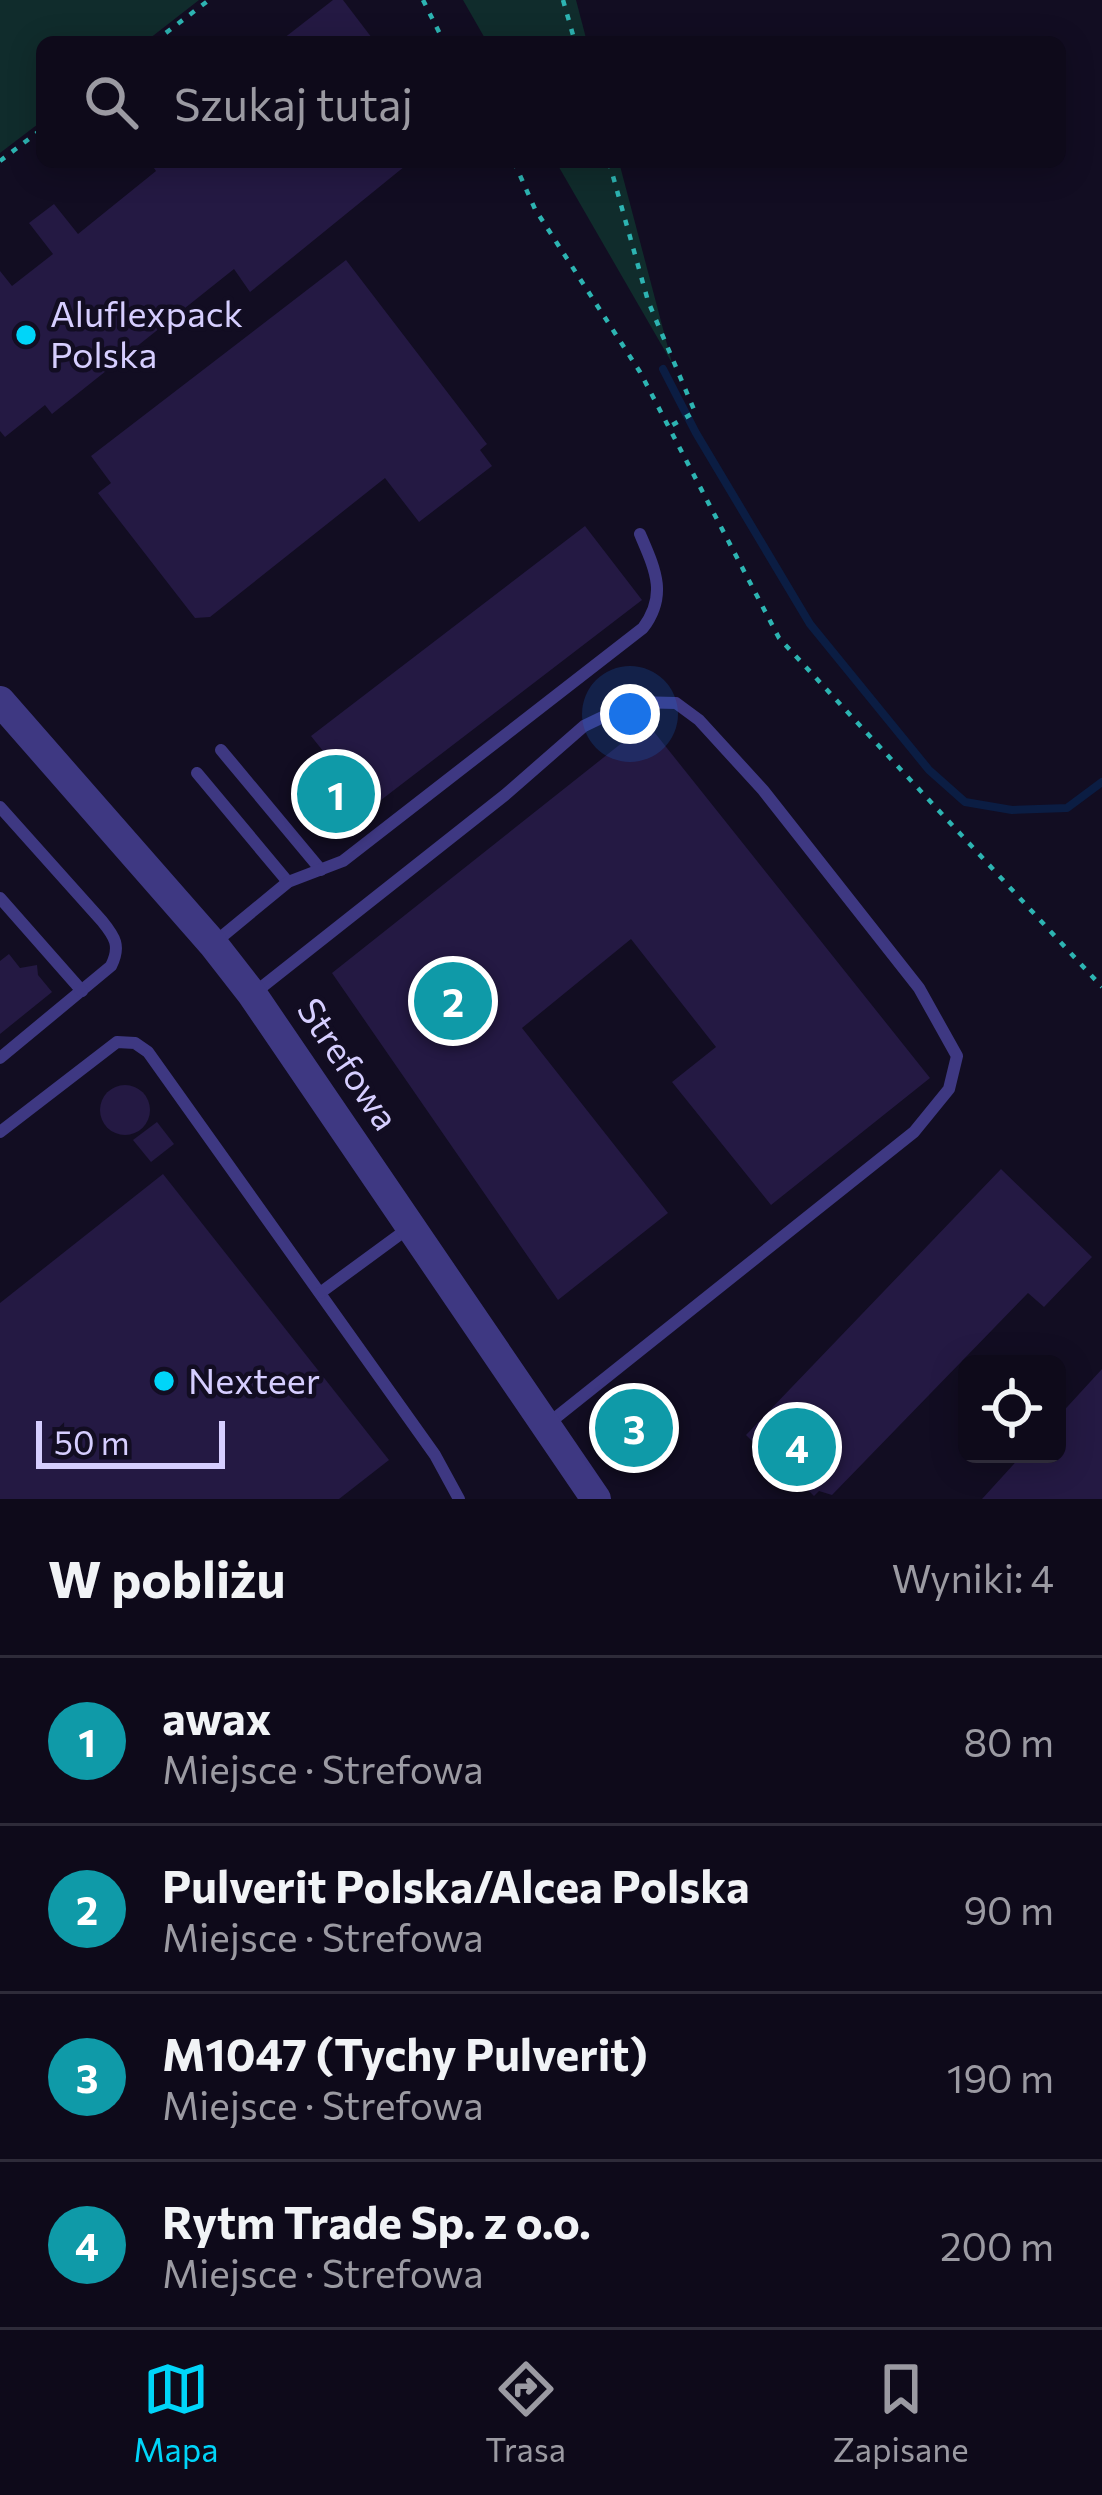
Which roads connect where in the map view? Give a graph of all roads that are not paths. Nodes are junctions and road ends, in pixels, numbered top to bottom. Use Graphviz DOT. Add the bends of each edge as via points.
graph roads {
  1 [pos="640,534"];
  2 [pos="0,701"];
  3 [pos="221,751"];
  4 [pos="197,773"];
  5 [pos="0,807"];
  6 [pos="321,870"];
  7 [pos="288,882"];
  8 [pos="0,898"];
  9 [pos="213,944"];
  10 [pos="82,991"];
  11 [pos="252,994"];
  12 [pos="0,1058"];
  13 [pos="0,1132"];
  14 [pos="410,1227"];
  15 [pos="320,1293"];
  16 [pos="544,1426"];
  17 [pos="590,1497"];
  18 [pos="459,1499"];
  1 -- 6 [label="lane" via="660,596 643,628 343,861"];
  2 -- 9 [label="street, Strefowa"];
  3 -- 6 [label="lane"];
  4 -- 7 [label="lane"];
  5 -- 10 [label="lane" via="115,937 111,966"];
  6 -- 7 [label="lane"];
  7 -- 9 [label="lane"];
  8 -- 10 [label="lane"];
  9 -- 11 [label="street, Strefowa"];
  10 -- 12 [label="lane"];
  11 -- 14 [label="street, Strefowa"];
  11 -- 16 [label="lane" via="584,726 634,702 676,703 699,721 919,988 957,1056 949,1089 914,1132"];
  13 -- 15 [label="lane" via="100,1052 135,1043"];
  14 -- 15 [label="lane"];
  14 -- 16 [label="street, Strefowa"];
  15 -- 18 [label="lane"];
  16 -- 17 [label="street, Strefowa"];
}
